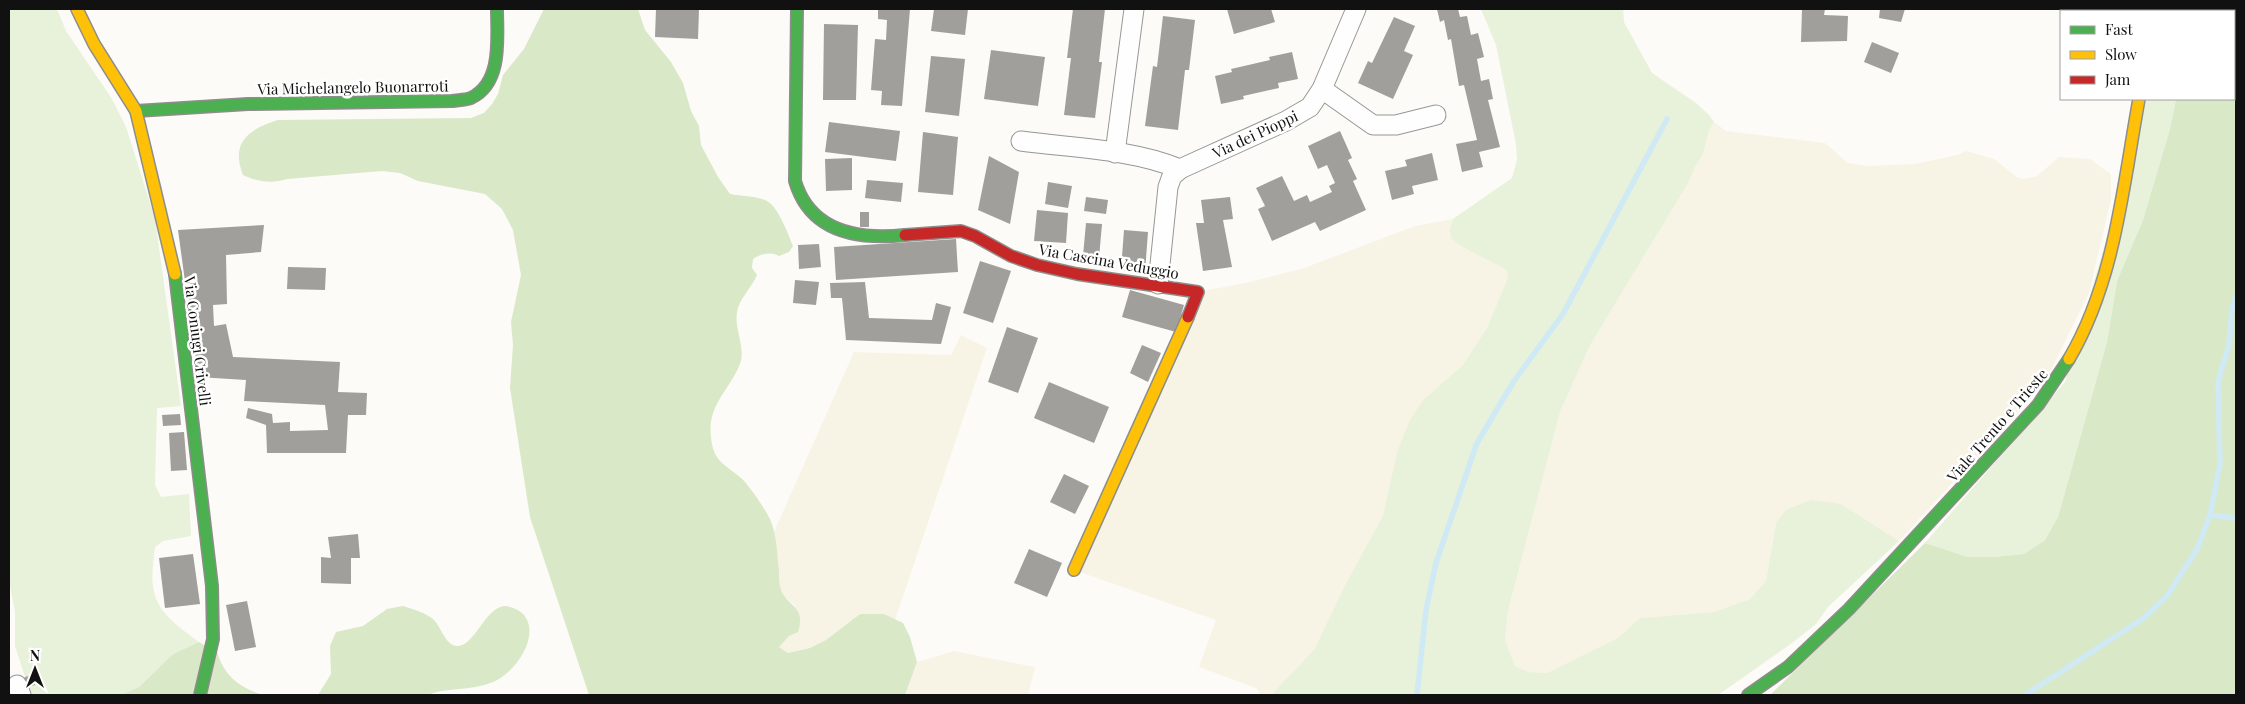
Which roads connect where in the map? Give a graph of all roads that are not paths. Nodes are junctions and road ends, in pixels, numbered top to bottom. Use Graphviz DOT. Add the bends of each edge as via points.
graph roads {
  1 [pos="77,9"];
  2 [pos="497,9"];
  3 [pos="797,9"];
  4 [pos="1134,9"];
  5 [pos="1356,9"];
  6 [pos="1322,89"];
  7 [pos="2139,100"];
  8 [pos="136,112"];
  9 [pos="1436,115"];
  10 [pos="1021,141"];
  11 [pos="1115,154"];
  12 [pos="1180,169"];
  13 [pos="1158,284"];
  14 [pos="1074,570"];
  15 [pos="200,695"];
  16 [pos="1748,695"];
  1 -- 8 [label="street, Via Coniugi Crivelli" via="94,44"];
  2 -- 8 [label="street, Via Michelangelo Buonarroti" via="494,70 486,88 472,98 238,104"];
  3 -- 13 [label="street, Via Cascina Veduggio" via="796,181 804,203 832,229 853,236 965,232 1002,253 1039,266 1128,282"];
  4 -- 11 [label="street"];
  5 -- 6 [label="street, Via dei Pioppi"];
  6 -- 9 [label="street" via="1373,125 1396,125"];
  6 -- 12 [label="street, Via dei Pioppi" via="1310,107 1286,121"];
  7 -- 16 [label="street, Viale Trento e Trieste" via="2108,258 2096,300 2062,372 2032,412 1849,609 1788,667"];
  8 -- 15 [label="street, Via Coniugi Crivelli" via="178,289 212,586 213,640"];
  10 -- 11 [label="street"];
  11 -- 12 [label="street" via="1162,162"];
  12 -- 13 [label="street" via="1172,176 1168,187"];
  13 -- 14 [label="street, Via Cascina Veduggio" via="1198,292"];
}
